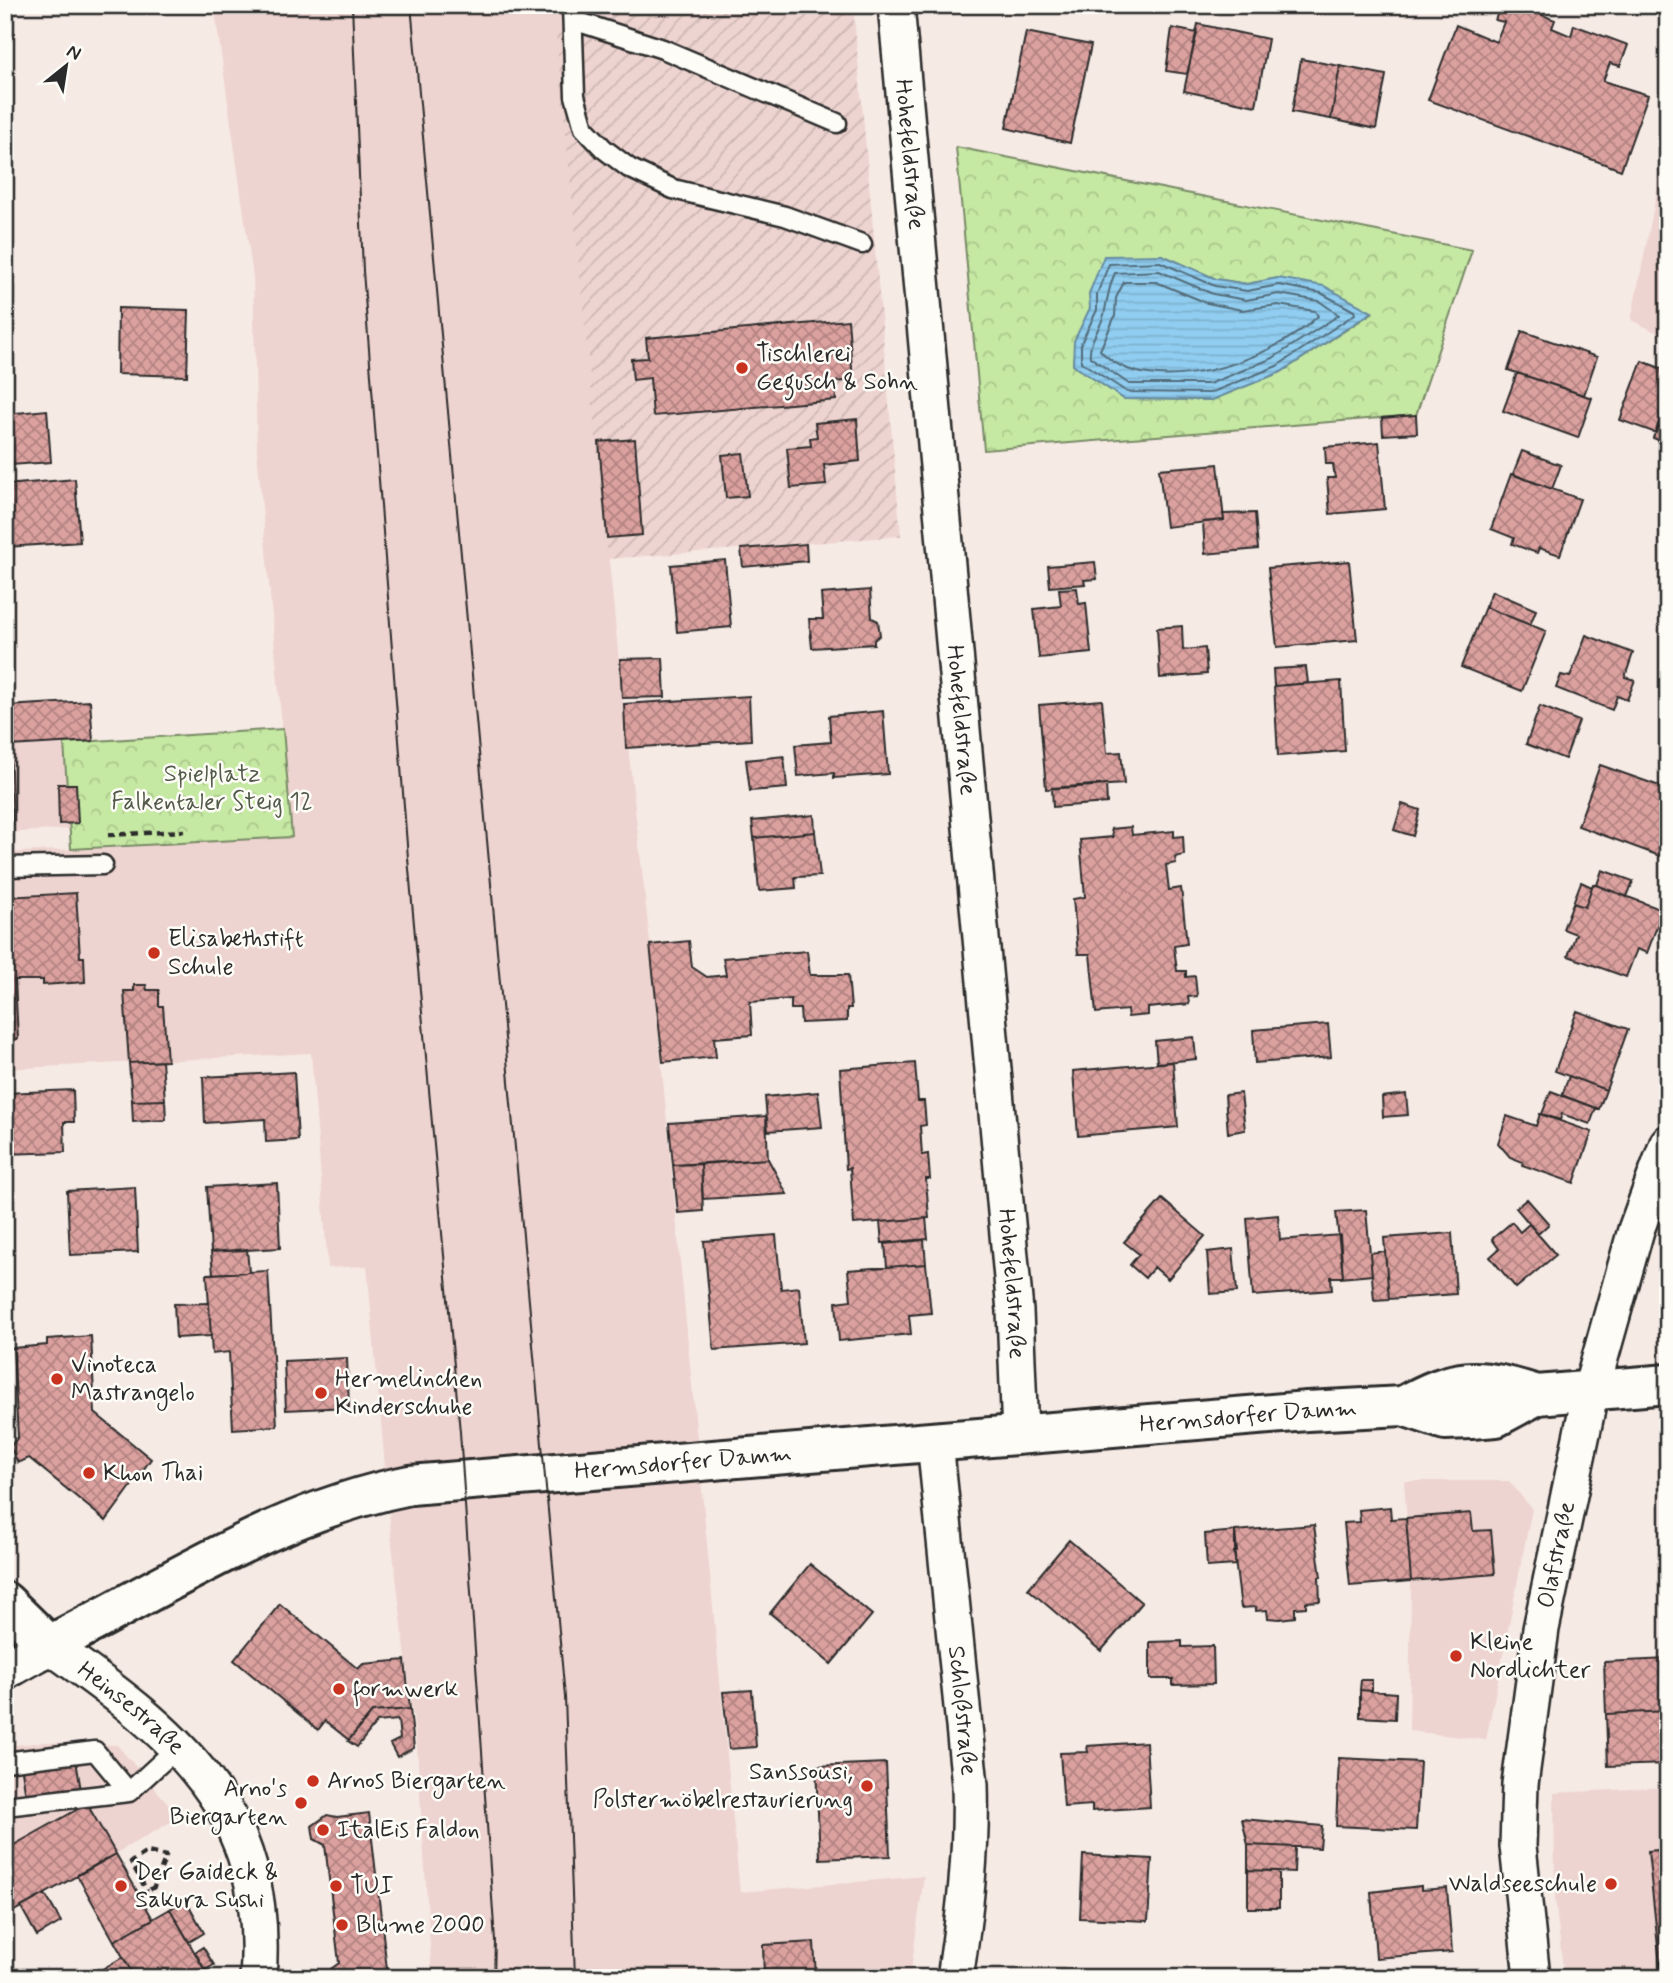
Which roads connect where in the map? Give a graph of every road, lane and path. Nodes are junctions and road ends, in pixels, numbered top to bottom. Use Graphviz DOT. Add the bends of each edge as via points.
graph roads {
  1 [pos="896,5"];
  2 [pos="573,13"];
  3 [pos="837,123"];
  4 [pos="862,244"];
  5 [pos="103,865"];
  6 [pos="5,867"];
  7 [pos="1668,1143"];
  8 [pos="1668,1384"];
  9 [pos="1591,1390"];
  10 [pos="1020,1434"];
  11 [pos="935,1442"];
  12 [pos="5,1602"];
  13 [pos="48,1644"];
  14 [pos="5,1670"];
  15 [pos="178,1747"];
  16 [pos="5,1762"];
  17 [pos="129,1792"];
  18 [pos="5,1806"];
  19 [pos="146,1891"];
  20 [pos="140,1896"];
  21 [pos="258,1978"];
  22 [pos="955,1978"];
  23 [pos="1532,1978"];
  1 -- 10 [label="street, Hohefeldstraße" via="1015,1311"];
  2 -- 3 [label="lane"];
  2 -- 4 [label="lane" via="575,96 584,128 604,149 629,168 673,189 785,216"];
  5 -- 6 [label="lane"];
  7 -- 9 [label="street, Olafstraße" via="1636,1230"];
  8 -- 9 [label="main road, Hermsdorfer Damm"];
  9 -- 10 [label="main road, Hermsdorfer Damm" via="1536,1395 1496,1417 1471,1419 1445,1420 1403,1406"];
  9 -- 23 [label="street, Olafstraße" via="1541,1629 1520,1784 1518,1846"];
  10 -- 11 [label="main road, Hermsdorfer Damm"];
  11 -- 13 [label="main road, Hermsdorfer Damm" via="410,1485 362,1494 228,1549"];
  11 -- 22 [label="street, Schloßstraße" via="970,1785 969,1881"];
  12 -- 13 [label="main road"];
  13 -- 14 [label="main road, Hermsdorfer Damm"];
  13 -- 15 [label="street, Heinsestraße" via="127,1700"];
  15 -- 17 [label="lane"];
  15 -- 21 [label="street, Heinsestraße" via="205,1777 231,1818 248,1863 258,1902"];
  16 -- 17 [label="lane" via="95,1751"];
  17 -- 18 [label="lane"];
  19 -- 19 [label="path" via="154,1887 166,1856 147,1852 131,1862"];
  19 -- 20 [label="path"];
}
